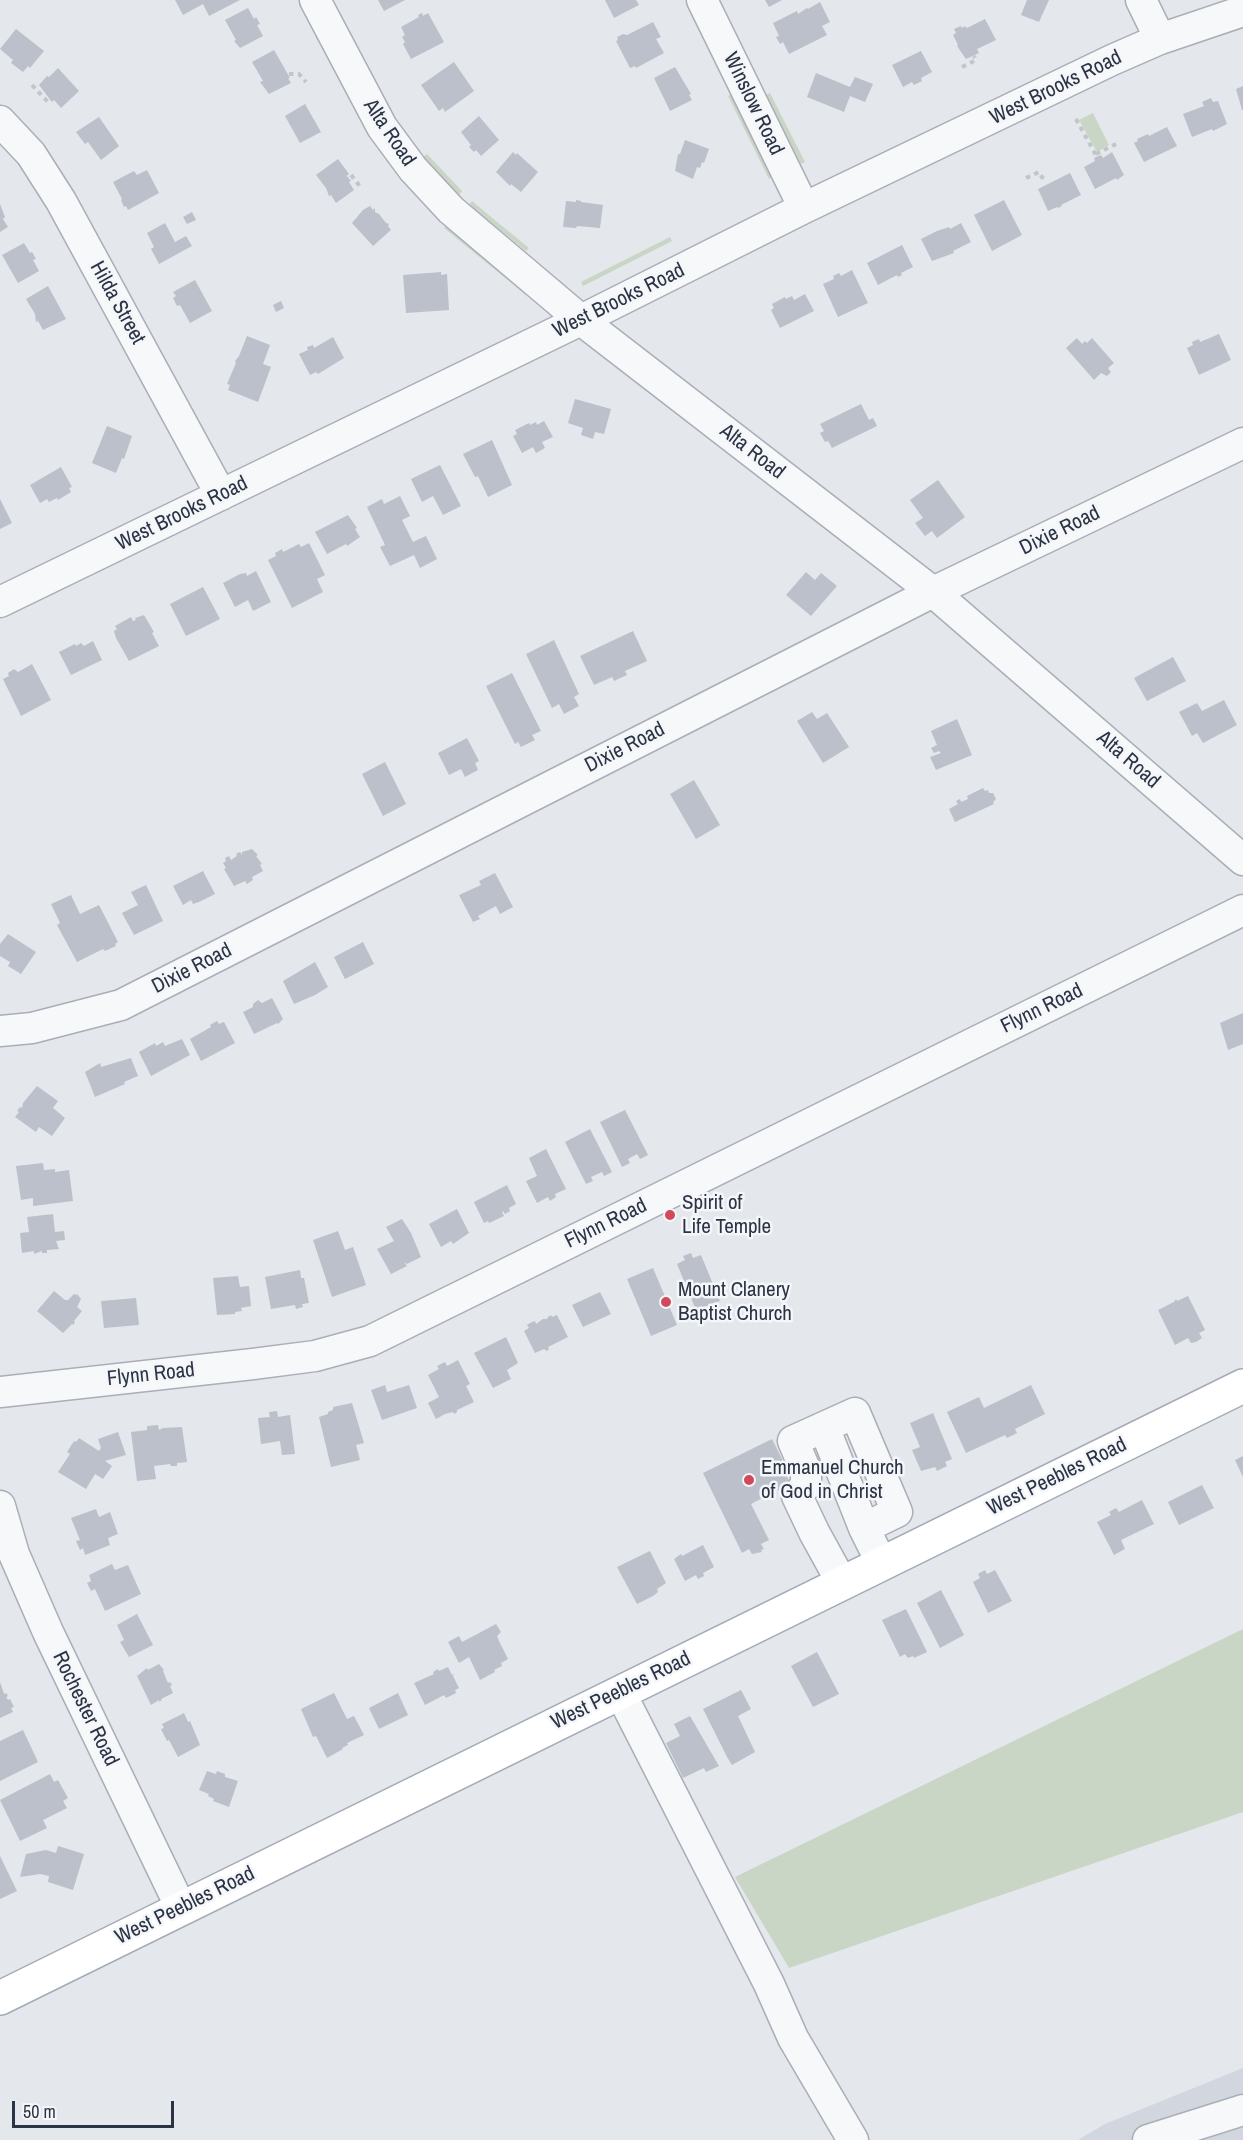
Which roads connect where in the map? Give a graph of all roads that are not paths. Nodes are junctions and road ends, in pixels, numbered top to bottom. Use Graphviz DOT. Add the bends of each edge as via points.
graph roads {
  1 [pos="315,0"];
  2 [pos="702,0"];
  3 [pos="1141,0"];
  4 [pos="1243,11"];
  5 [pos="1160,39"];
  6 [pos="0,121"];
  7 [pos="804,208"];
  8 [pos="582,320"];
  9 [pos="1243,443"];
  10 [pos="221,495"];
  11 [pos="933,592"];
  12 [pos="0,602"];
  13 [pos="1243,860"];
  14 [pos="1243,910"];
  15 [pos="0,1030"];
  16 [pos="1243,1386"];
  17 [pos="0,1392"];
  18 [pos="0,1506"];
  19 [pos="882,1564"];
  20 [pos="842,1584"];
  21 [pos="620,1692"];
  22 [pos="181,1908"];
  23 [pos="0,1998"];
  24 [pos="1243,2110"];
  25 [pos="853,2140"];
  26 [pos="1148,2140"];
  1 -- 8 [label="street, Alta Road" via="373,111 413,169 451,210"];
  2 -- 7 [label="street, Winslow Road"];
  3 -- 5 [label="street"];
  4 -- 5 [label="street, West Brooks Road"];
  5 -- 7 [label="street, West Brooks Road"];
  6 -- 10 [label="street, Hilda Street" via="31,154 61,201"];
  7 -- 8 [label="street, West Brooks Road"];
  8 -- 10 [label="street, West Brooks Road"];
  8 -- 11 [label="street, Alta Road"];
  9 -- 11 [label="street, Dixie Road"];
  10 -- 12 [label="street, West Brooks Road"];
  11 -- 13 [label="street, Alta Road"];
  11 -- 15 [label="street, Dixie Road" via="121,1005 32,1028"];
  14 -- 17 [label="street, Flynn Road" via="370,1341 315,1356"];
  16 -- 19 [label="main road, West Peebles Road"];
  18 -- 22 [label="street, Rochester Road" via="14,1554 48,1632"];
  19 -- 20 [label="main road, West Peebles Road"];
  19 -- 20 [label="street" via="864,1528 897,1512 855,1413 793,1441 806,1471 806,1485 797,1496"];
  20 -- 21 [label="main road, West Peebles Road"];
  21 -- 22 [label="main road, West Peebles Road"];
  21 -- 25 [label="street" via="793,2038"];
  22 -- 23 [label="main road, West Peebles Road"];
  24 -- 26 [label="street"];
}
